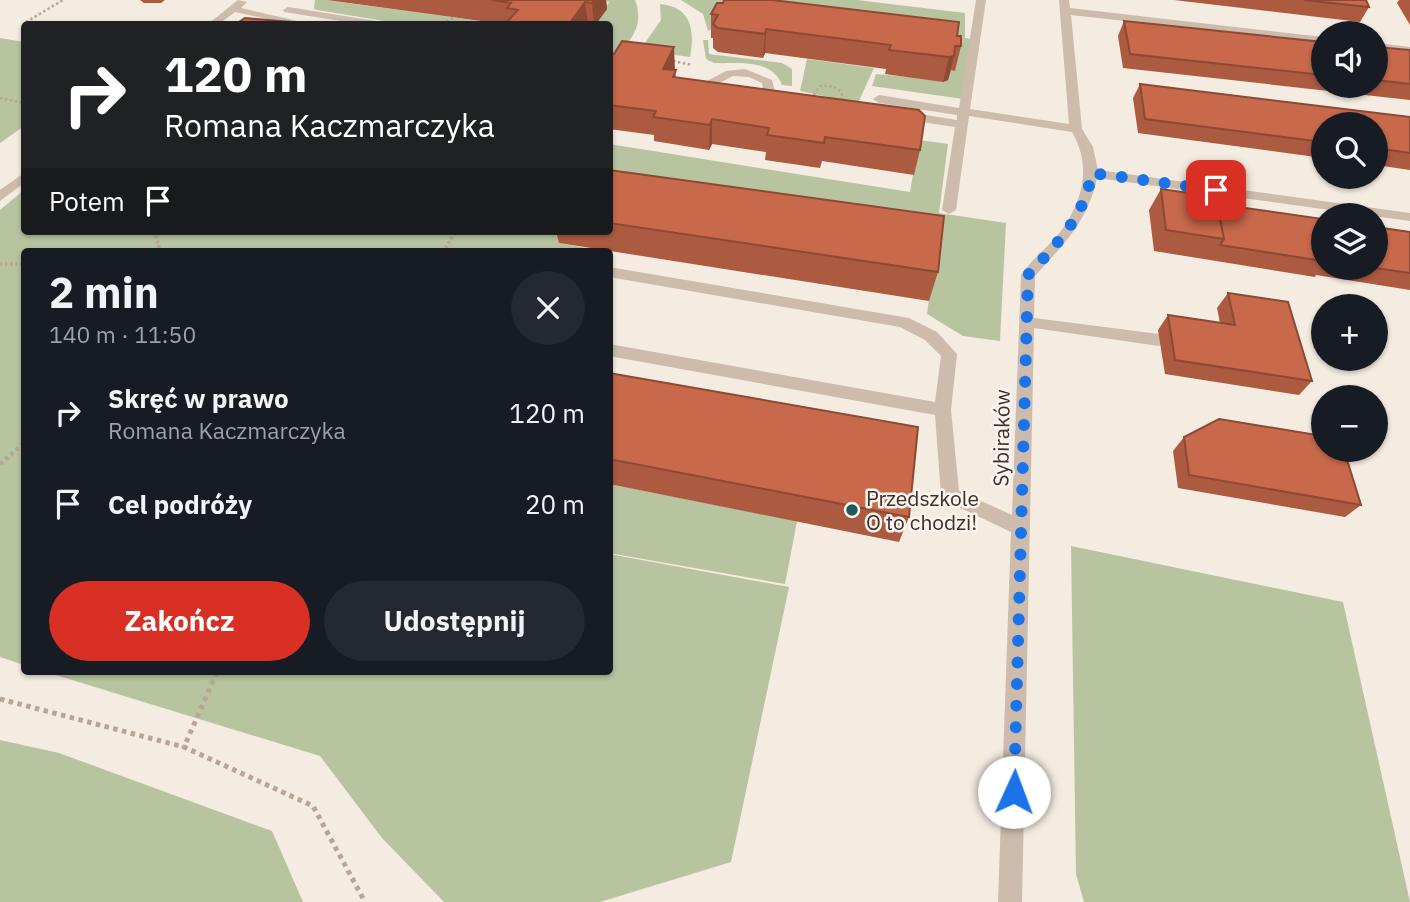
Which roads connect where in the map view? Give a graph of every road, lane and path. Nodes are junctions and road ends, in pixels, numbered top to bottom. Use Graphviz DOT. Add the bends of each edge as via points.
graph roads {
  1 [pos="63,0"];
  2 [pos="245,0"];
  3 [pos="301,0"];
  4 [pos="981,0"];
  5 [pos="1065,6"];
  6 [pos="233,9"];
  7 [pos="289,10"];
  8 [pos="453,18"];
  9 [pos="28,21"];
  10 [pos="217,21"];
  11 [pos="270,21"];
  12 [pos="274,21"];
  13 [pos="357,21"];
  14 [pos="448,21"];
  15 [pos="1311,38"];
  16 [pos="1388,47"];
  17 [pos="1410,50"];
  18 [pos="673,61"];
  19 [pos="694,66"];
  20 [pos="769,92"];
  21 [pos="0,98"];
  22 [pos="879,99"];
  23 [pos="810,101"];
  24 [pos="21,102"];
  25 [pos="839,105"];
  26 [pos="963,119"];
  27 [pos="1076,129"];
  28 [pos="1092,173"];
  29 [pos="21,180"];
  30 [pos="0,197"];
  31 [pos="949,210"];
  32 [pos="1410,217"];
  33 [pos="0,264"];
  34 [pos="21,264"];
  35 [pos="613,273"];
  36 [pos="1027,322"];
  37 [pos="1159,340"];
  38 [pos="613,351"];
  39 [pos="943,410"];
  40 [pos="21,446"];
  41 [pos="0,464"];
  42 [pos="1021,528"];
  43 [pos="216,675"];
  44 [pos="0,699"];
  45 [pos="184,747"];
  46 [pos="365,902"];
  47 [pos="1010,902"];
  1 -- 9 [label="path"];
  2 -- 6 [label="street"];
  3 -- 7 [label="street"];
  4 -- 26 [label="street"];
  5 -- 15 [label="street"];
  5 -- 27 [label="street"];
  6 -- 10 [label="street"];
  6 -- 11 [label="street"];
  7 -- 12 [label="street"];
  7 -- 13 [label="street"];
  8 -- 14 [label="path"];
  16 -- 17 [label="street"];
  18 -- 19 [label="path"];
  20 -- 20 [label="street" via="768,82 747,73 722,75 710,89 716,98 743,104 760,101"];
  20 -- 23 [label="street"];
  21 -- 24 [label="path"];
  22 -- 26 [label="street"];
  23 -- 25 [label="path" via="820,86 835,86 843,97"];
  25 -- 26 [label="street"];
  26 -- 27 [label="street"];
  26 -- 31 [label="street"];
  27 -- 28 [label="street" via="1087,147"];
  28 -- 32 [label="street"];
  28 -- 36 [label="street, Sybiraków" via="1071,228 1028,275"];
  29 -- 30 [label="street"];
  33 -- 34 [label="path"];
  35 -- 39 [label="street" via="904,322 931,336 949,354"];
  36 -- 37 [label="street"];
  36 -- 42 [label="street, Sybiraków"];
  38 -- 39 [label="street"];
  39 -- 42 [label="street" via="950,495"];
  40 -- 41 [label="path"];
  42 -- 47 [label="street, Sybiraków"];
  43 -- 45 [label="path"];
  44 -- 45 [label="path"];
  45 -- 46 [label="path" via="313,806"];
}
